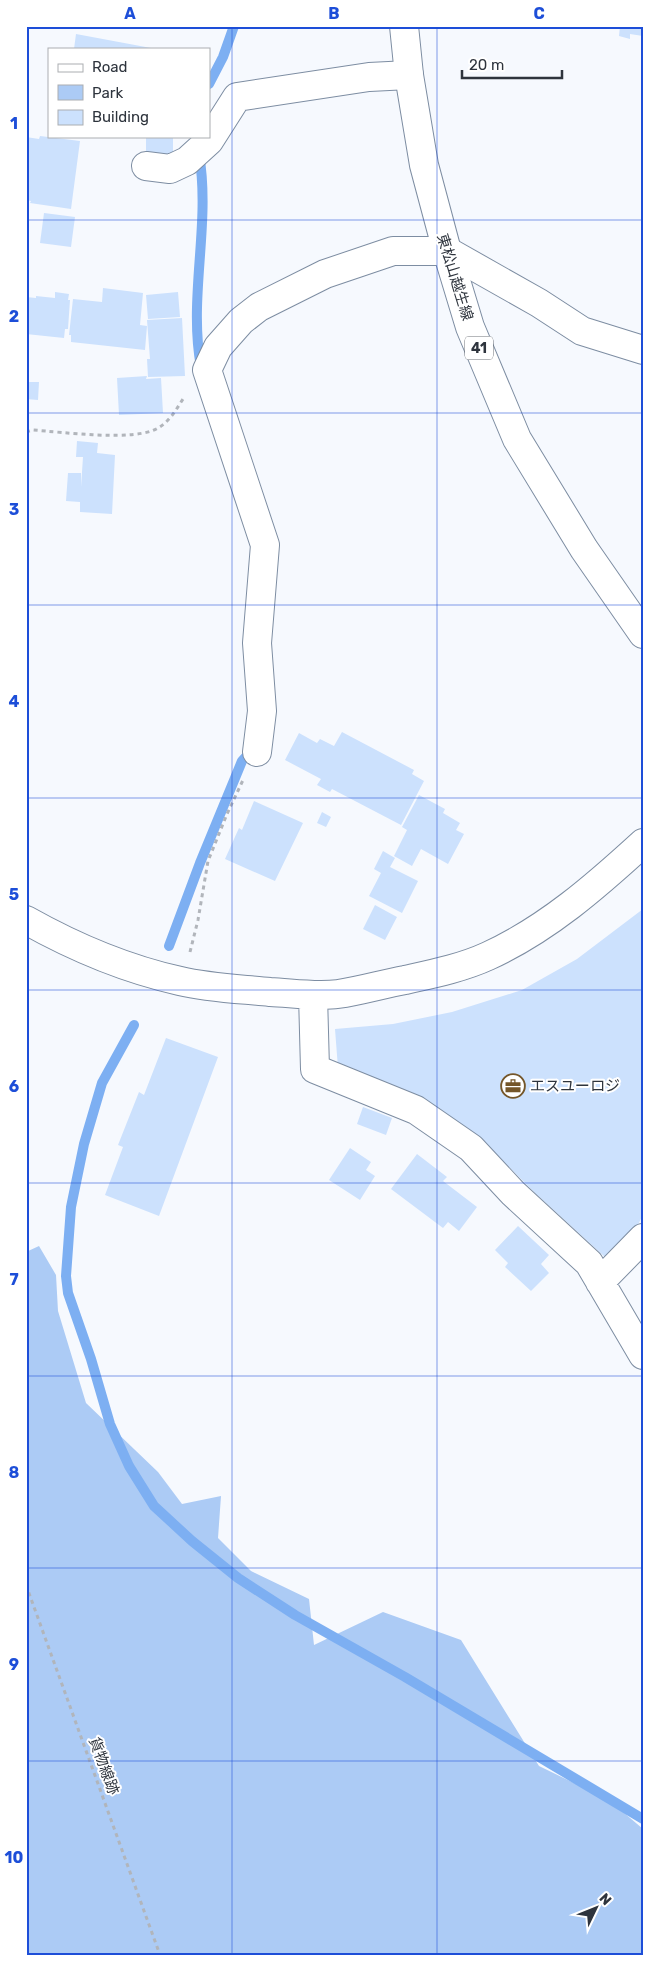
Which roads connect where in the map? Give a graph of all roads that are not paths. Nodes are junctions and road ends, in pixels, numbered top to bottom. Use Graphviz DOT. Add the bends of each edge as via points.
graph roads {
  1 [pos="404,26"];
  2 [pos="409,75"];
  3 [pos="146,166"];
  4 [pos="447,251"];
  5 [pos="643,350"];
  6 [pos="643,634"];
  7 [pos="257,752"];
  8 [pos="643,842"];
  9 [pos="26,920"];
  10 [pos="312,995"];
  11 [pos="643,1238"];
  12 [pos="600,1282"];
  13 [pos="643,1355"];
  1 -- 2 [label="street, 東松山越生線 / 41"];
  2 -- 3 [label="street" via="369,77 237,96 209,141 187,160 170,169"];
  2 -- 4 [label="street, 東松山越生線 / 41" via="424,165"];
  4 -- 5 [label="street" via="582,331"];
  4 -- 6 [label="street, 東松山越生線 / 41" via="470,327 517,439 584,549"];
  4 -- 7 [label="street" via="393,251 324,274 259,307 241,321 218,347 207,370 265,545 257,643 262,711"];
  8 -- 10 [label="street" via="578,901 537,929 488,956 437,972 337,994"];
  9 -- 10 [label="street" via="99,955 182,982"];
  10 -- 12 [label="street" via="315,1069 416,1110 471,1148 513,1193 589,1264"];
  11 -- 12 [label="street"];
  12 -- 13 [label="street"];
}
